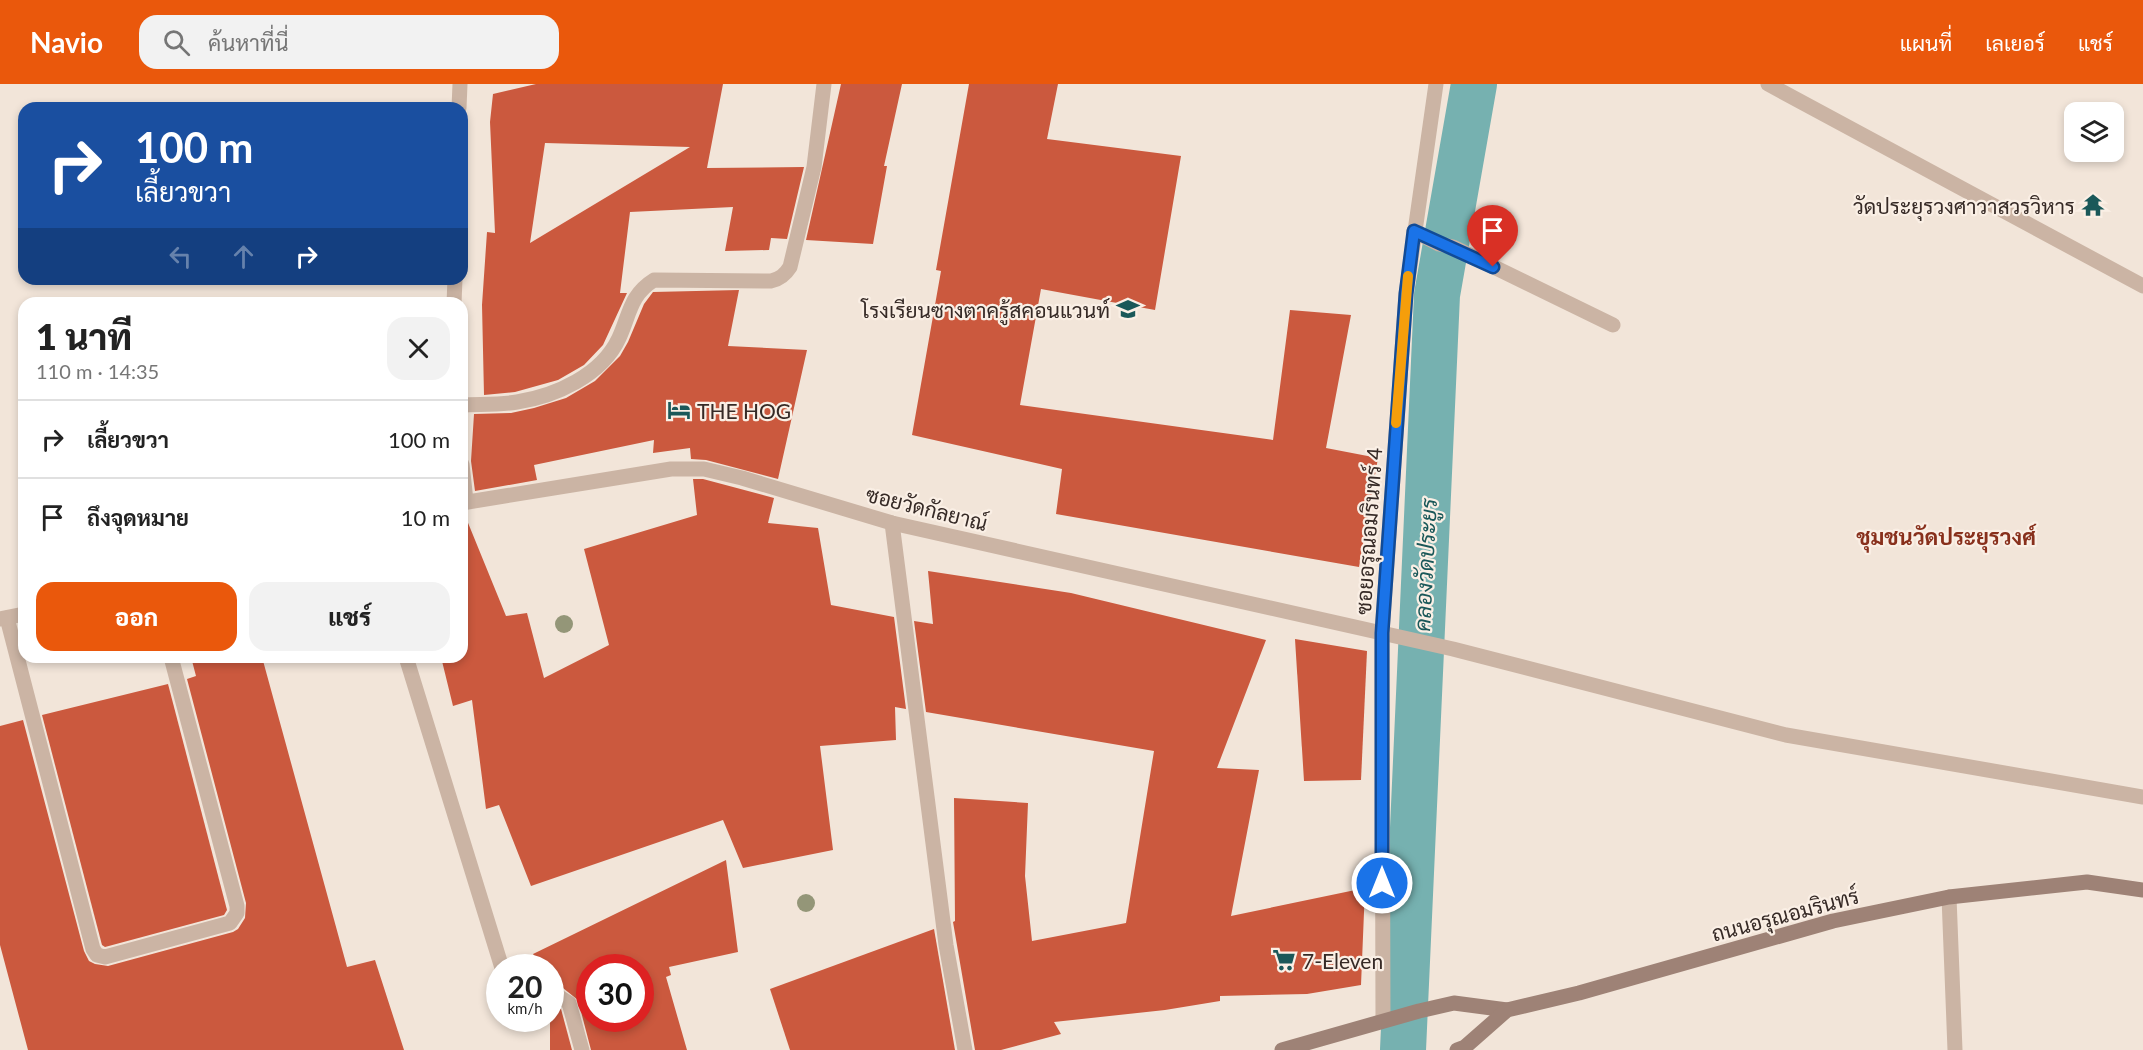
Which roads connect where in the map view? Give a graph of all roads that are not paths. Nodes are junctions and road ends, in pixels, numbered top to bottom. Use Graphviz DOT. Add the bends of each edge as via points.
graph roads {
  1 [pos="460,84"];
  2 [pos="824,84"];
  3 [pos="1436,84"];
  4 [pos="1768,84"];
  5 [pos="459,102"];
  6 [pos="1414,231"];
  7 [pos="2143,286"];
  8 [pos="1613,325"];
  9 [pos="468,405"];
  10 [pos="468,501"];
  11 [pos="892,523"];
  12 [pos="4,619"];
  13 [pos="1382,633"];
  14 [pos="173,663"];
  15 [pos="408,663"];
  16 [pos="2143,797"];
  17 [pos="2143,890"];
  18 [pos="1949,897"];
  19 [pos="498,954"];
  20 [pos="564,1000"];
  21 [pos="1507,1010"];
  22 [pos="1387,1019"];
  23 [pos="582,1050"];
  24 [pos="964,1050"];
  25 [pos="1282,1050"];
  26 [pos="1457,1050"];
  27 [pos="1955,1050"];
  1 -- 5 [label="street"];
  2 -- 9 [label="street" via="814,167 786,274 771,281 654,280 636,296 618,339 604,360 583,377 546,395 517,402"];
  3 -- 6 [label="street, ซอยอรุณอมรินทร์ 4"];
  4 -- 7 [label="street"];
  6 -- 8 [label="street"];
  6 -- 13 [label="street, ซอยอรุณอมรินทร์ 4"];
  10 -- 11 [label="street, ซอยวัดกัลยาณ์" via="671,469 704,469"];
  11 -- 13 [label="street, ซอยวัดกัลยาณ์"];
  11 -- 24 [label="street" via="946,945"];
  12 -- 14 [label="street" via="93,949 105,957 230,923 237,913"];
  13 -- 16 [label="street, ซอยวัดกัลยาณ์" via="1786,735"];
  13 -- 22 [label="street, ซอยอรุณอมรินทร์ 4"];
  15 -- 19 [label="street"];
  17 -- 18 [label="main road, ถนนอรุณอมรินทร์" via="2086,882"];
  18 -- 21 [label="main road, ถนนอรุณอมรินทร์" via="1833,921"];
  18 -- 27 [label="street"];
  20 -- 23 [label="street" via="569,1003"];
  21 -- 22 [label="main road" via="1454,1003"];
  21 -- 26 [label="main road, ถนนอรุณอมรินทร์"];
  22 -- 25 [label="main road"];
}
